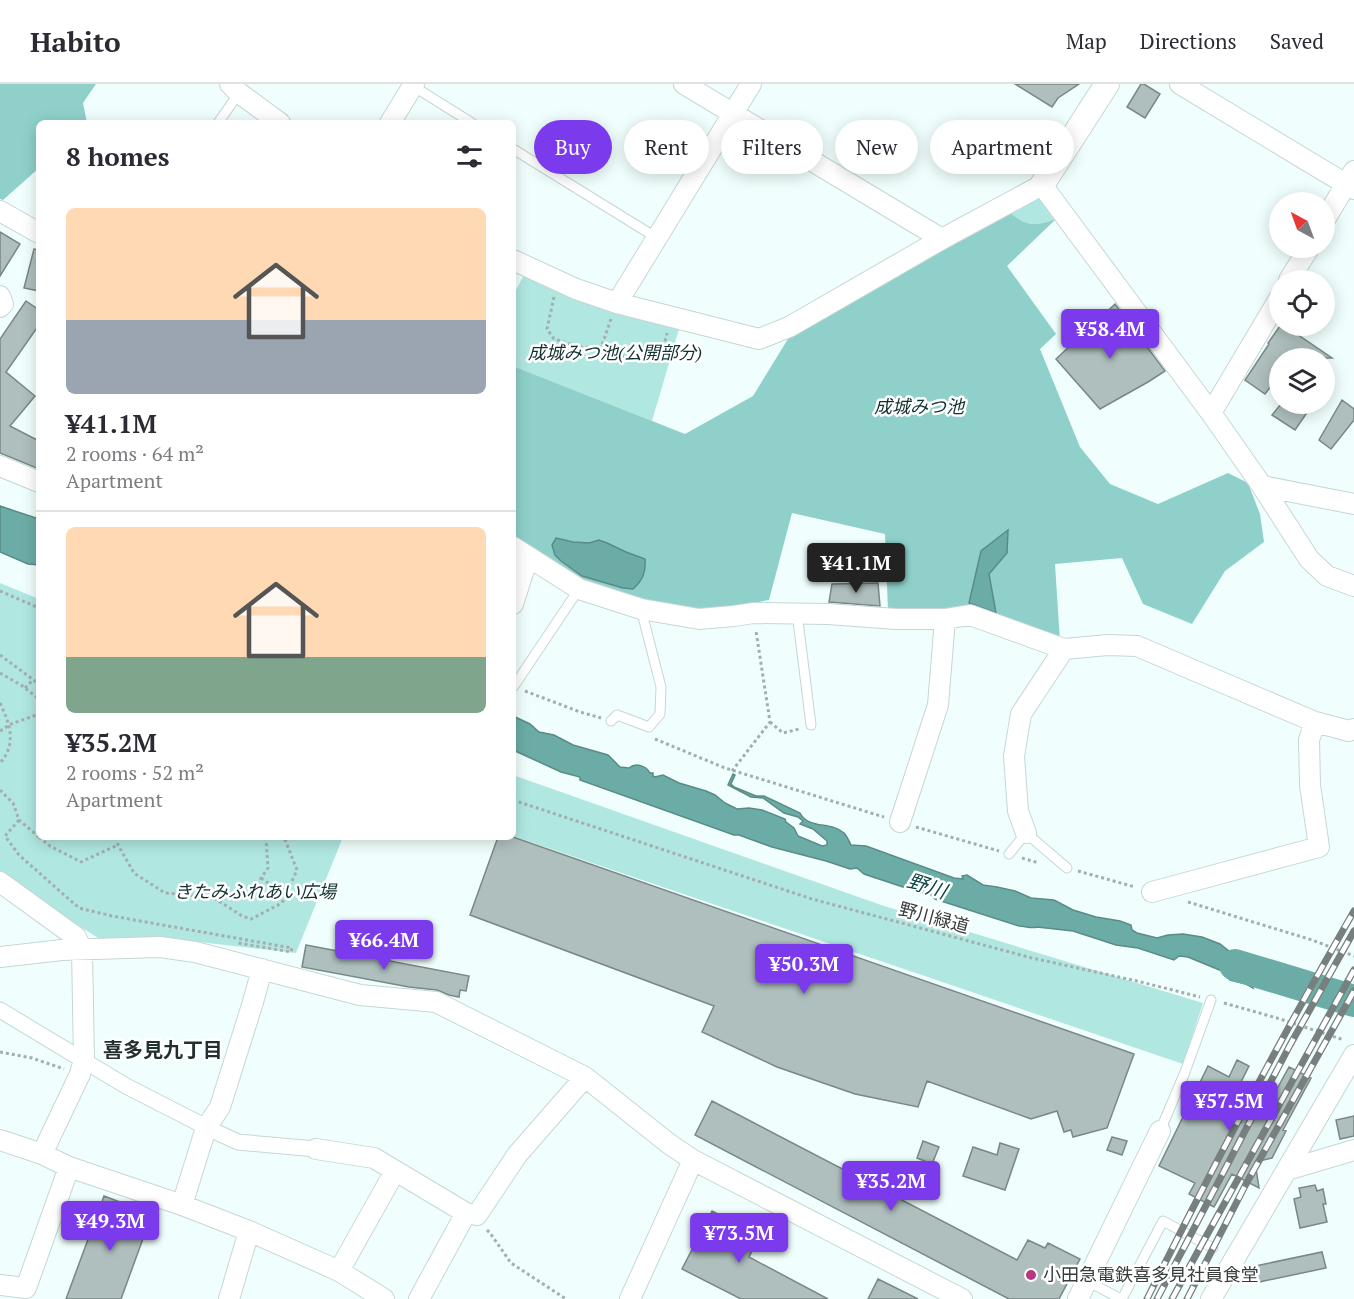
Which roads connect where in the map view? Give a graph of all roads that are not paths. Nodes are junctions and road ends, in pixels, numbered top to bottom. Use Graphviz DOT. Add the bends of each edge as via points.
graph roads {
  1 [pos="684,84"];
  2 [pos="751,84"];
  3 [pos="1107,84"];
  4 [pos="1180,84"];
  5 [pos="413,85"];
  6 [pos="234,88"];
  7 [pos="733,113"];
  8 [pos="219,120"];
  9 [pos="276,120"];
  10 [pos="392,120"];
  11 [pos="467,120"];
  12 [pos="516,151"];
  13 [pos="1351,181"];
  14 [pos="1042,185"];
  15 [pos="1335,205"];
  16 [pos="0,211"];
  17 [pos="36,231"];
  18 [pos="657,238"];
  19 [pos="942,239"];
  20 [pos="516,261"];
  21 [pos="0,296"];
  22 [pos="617,303"];
  23 [pos="0,307"];
  24 [pos="1269,315"];
  25 [pos="1211,413"];
  26 [pos="0,466"];
  27 [pos="36,481"];
  28 [pos="1262,486"];
  29 [pos="1353,503"];
  30 [pos="520,552"];
  31 [pos="516,582"];
  32 [pos="1354,586"];
  33 [pos="579,589"];
  34 [pos="641,609"];
  35 [pos="796,613"];
  36 [pos="945,619"];
  37 [pos="1064,650"];
  38 [pos="516,683"];
  39 [pos="611,721"];
  40 [pos="1315,722"];
  41 [pos="811,725"];
  42 [pos="1354,729"];
  43 [pos="900,822"];
  44 [pos="1026,833"];
  45 [pos="1009,854"];
  46 [pos="1067,868"];
  47 [pos="0,882"];
  48 [pos="1152,892"];
  49 [pos="82,950"];
  50 [pos="0,957"];
  51 [pos="262,969"];
  52 [pos="1211,1000"];
  53 [pos="0,1010"];
  54 [pos="1354,1055"];
  55 [pos="82,1067"];
  56 [pos="585,1077"];
  57 [pos="206,1128"];
  58 [pos="1160,1131"];
  59 [pos="0,1140"];
  60 [pos="316,1149"];
  61 [pos="1354,1150"];
  62 [pos="42,1154"];
  63 [pos="693,1160"];
  64 [pos="69,1167"];
  65 [pos="1287,1170"];
  66 [pos="395,1171"];
  67 [pos="182,1205"];
  68 [pos="471,1214"];
  69 [pos="249,1231"];
  70 [pos="1213,1248"];
  71 [pos="339,1271"];
  72 [pos="1087,1281"];
  73 [pos="0,1285"];
  74 [pos="228,1299"];
  75 [pos="384,1299"];
  76 [pos="418,1299"];
  77 [pos="630,1299"];
  78 [pos="962,1299"];
  79 [pos="1078,1299"];
  80 [pos="1122,1299"];
  81 [pos="1211,1299"];
  1 -- 7 [label="street"];
  2 -- 7 [label="street"];
  3 -- 14 [label="street"];
  4 -- 13 [label="street"];
  5 -- 10 [label="street"];
  5 -- 11 [label="lane"];
  6 -- 8 [label="lane"];
  6 -- 9 [label="street"];
  7 -- 18 [label="street"];
  7 -- 19 [label="street"];
  12 -- 18 [label="lane"];
  13 -- 15 [label="street"];
  14 -- 19 [label="street"];
  14 -- 25 [label="street"];
  16 -- 17 [label="street"];
  18 -- 22 [label="street"];
  19 -- 22 [label="street" via="789,327 759,339"];
  20 -- 22 [label="street"];
  21 -- 23 [label="street"];
  24 -- 25 [label="street"];
  25 -- 28 [label="street"];
  26 -- 27 [label="street"];
  28 -- 29 [label="street"];
  28 -- 32 [label="street" via="1309,559 1327,576"];
  30 -- 31 [label="street"];
  30 -- 33 [label="street"];
  33 -- 34 [label="street"];
  33 -- 38 [label="lane"];
  34 -- 35 [label="street" via="699,619"];
  34 -- 39 [label="lane" via="661,687 660,714 649,727 617,715"];
  35 -- 36 [label="street"];
  35 -- 41 [label="lane"];
  36 -- 37 [label="street" via="970,615"];
  36 -- 43 [label="street" via="938,705"];
  37 -- 40 [label="street" via="1137,646"];
  37 -- 44 [label="street" via="1021,714 1014,756 1018,811"];
  40 -- 42 [label="street"];
  40 -- 48 [label="street" via="1309,740 1310,785 1319,847"];
  44 -- 45 [label="lane"];
  44 -- 46 [label="lane"];
  47 -- 49 [label="street" via="76,937"];
  49 -- 50 [label="street"];
  49 -- 51 [label="street" via="160,947"];
  49 -- 55 [label="street"];
  51 -- 56 [label="street" via="360,995 436,1002"];
  51 -- 57 [label="street" via="220,1107"];
  52 -- 58 [label="lane"];
  53 -- 55 [label="street"];
  54 -- 65 [label="street"];
  55 -- 57 [label="street"];
  55 -- 62 [label="street"];
  56 -- 63 [label="street"];
  56 -- 68 [label="street"];
  57 -- 60 [label="street" via="238,1142"];
  57 -- 67 [label="street"];
  58 -- 72 [label="street"];
  59 -- 62 [label="street"];
  60 -- 66 [label="street" via="374,1158"];
  61 -- 65 [label="street"];
  62 -- 64 [label="street"];
  63 -- 77 [label="street"];
  63 -- 78 [label="street"];
  64 -- 67 [label="street"];
  64 -- 73 [label="street" via="26,1288"];
  65 -- 81 [label="street"];
  66 -- 68 [label="street"];
  66 -- 71 [label="street"];
  67 -- 69 [label="street"];
  68 -- 76 [label="street"];
  69 -- 71 [label="street"];
  69 -- 74 [label="street"];
  70 -- 80 [label="lane" via="1163,1221"];
  71 -- 75 [label="street"];
  72 -- 79 [label="street"];
  72 -- 80 [label="lane"];
}
